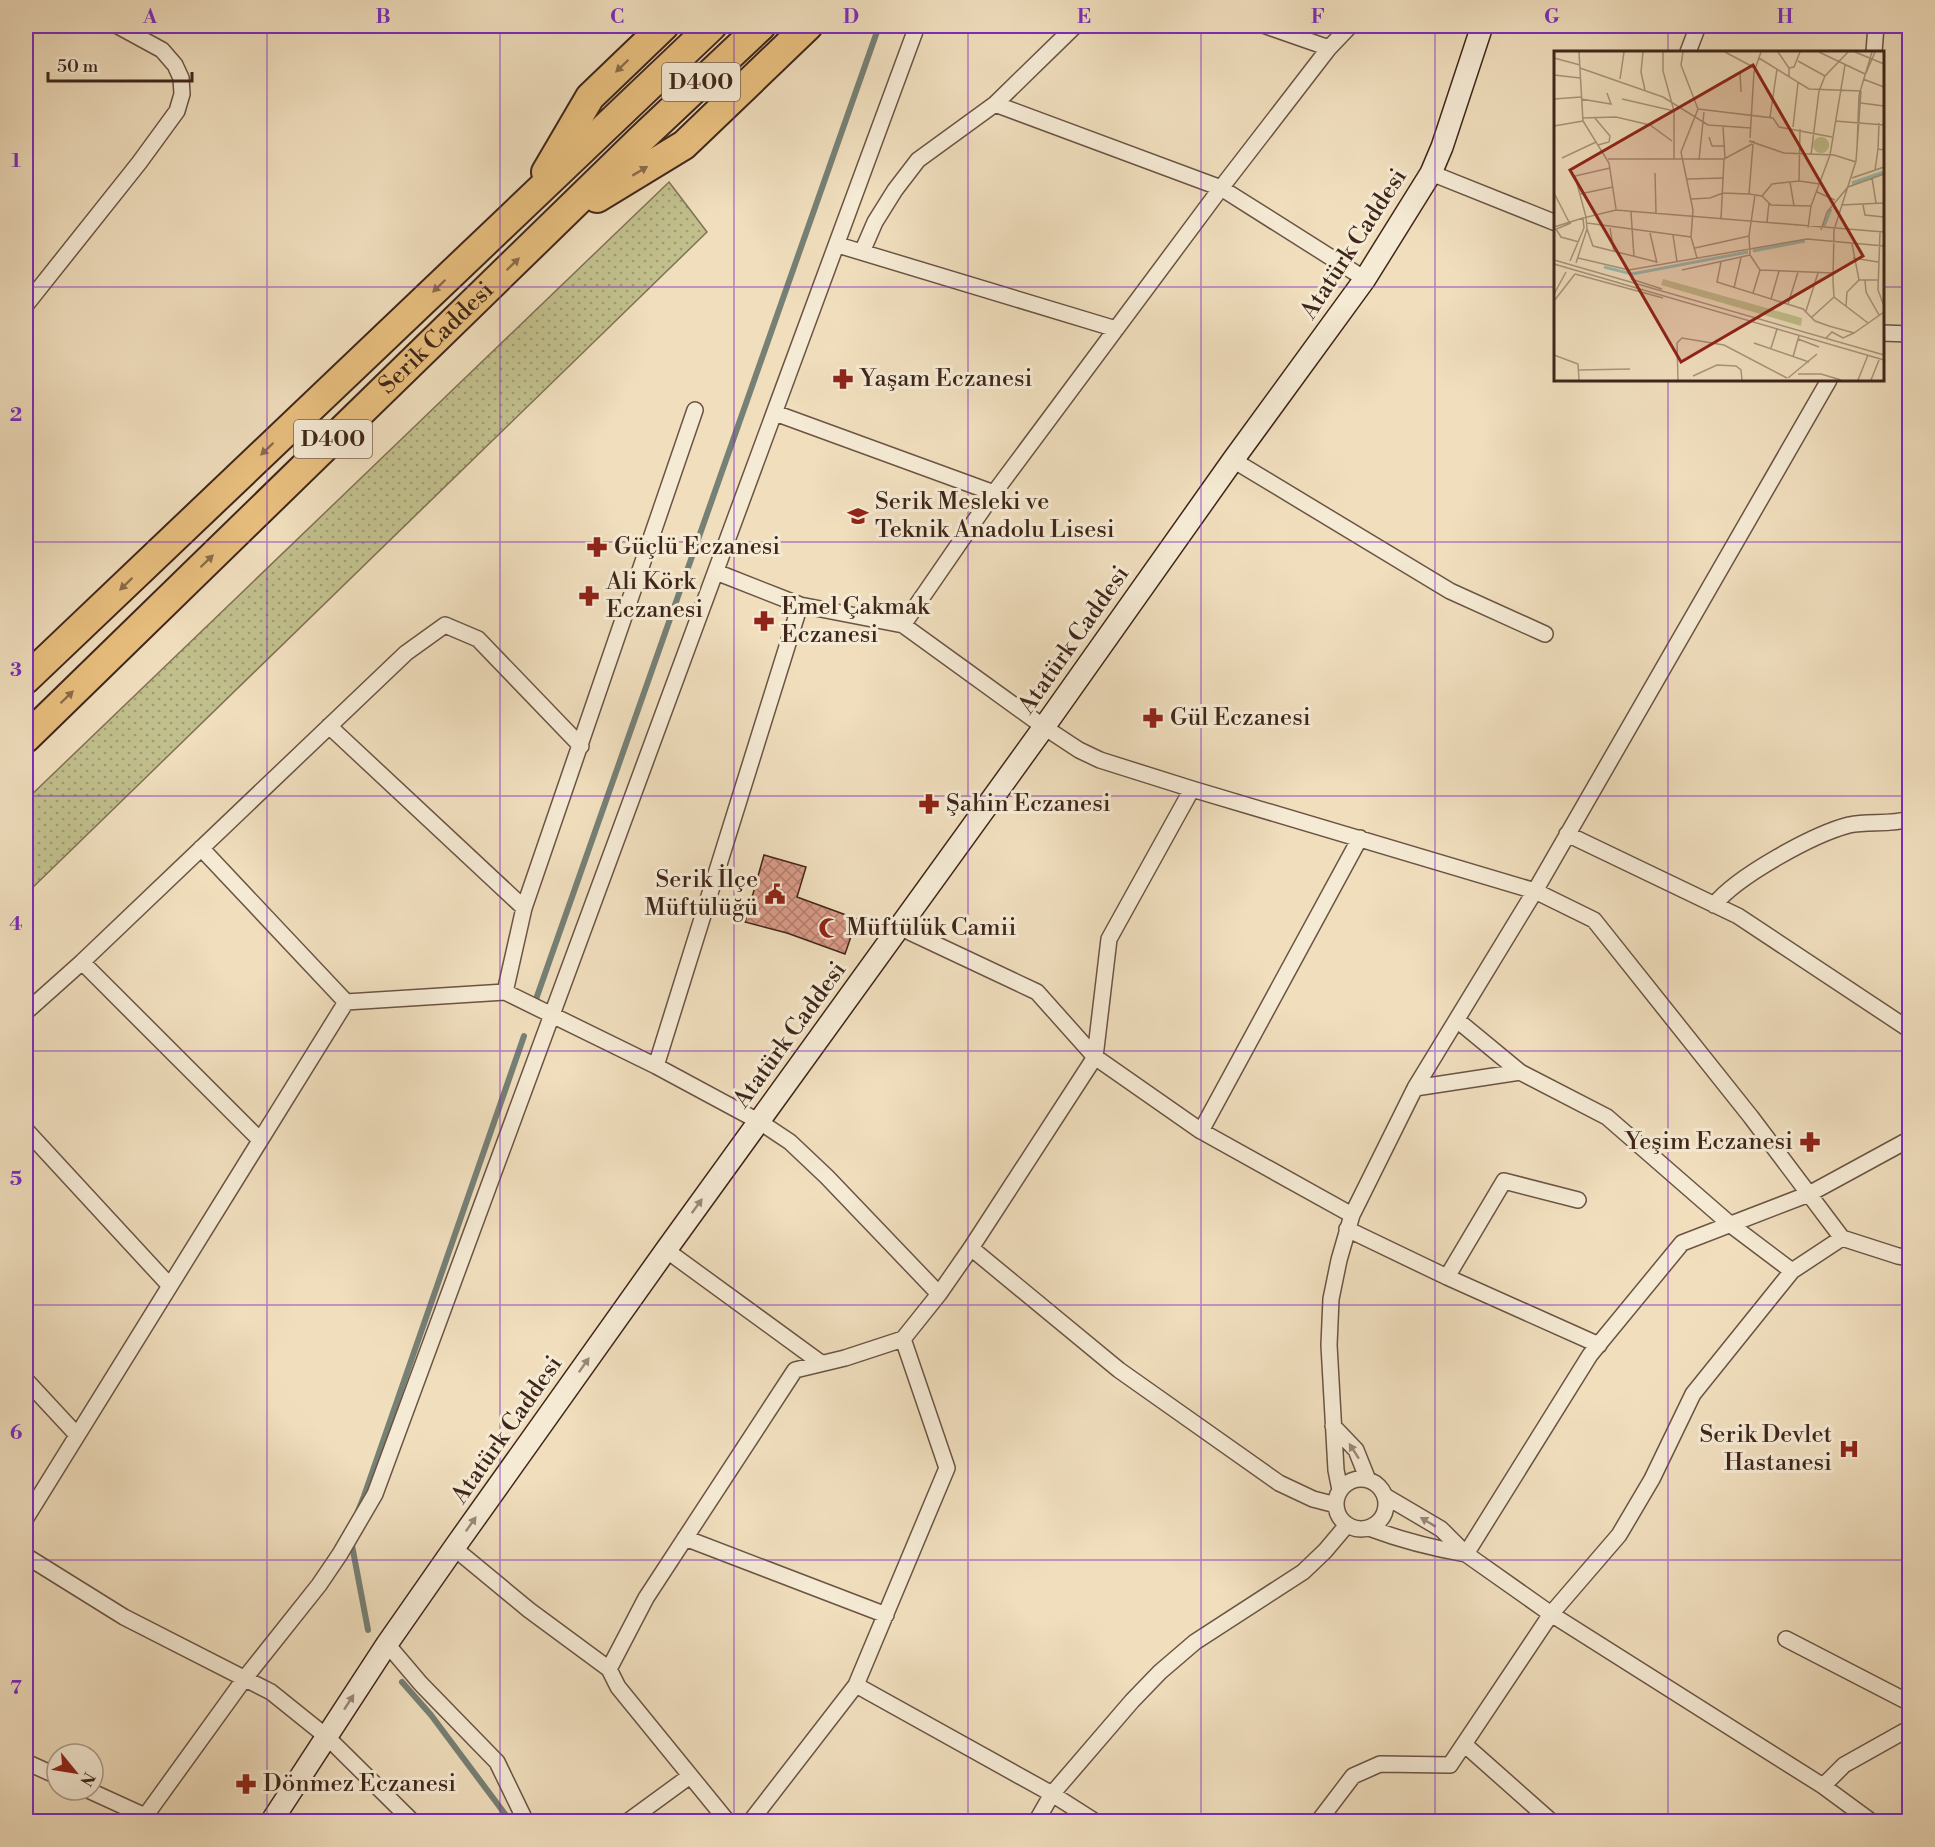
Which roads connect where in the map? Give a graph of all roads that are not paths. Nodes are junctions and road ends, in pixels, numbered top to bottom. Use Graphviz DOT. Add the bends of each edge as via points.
graph roads {
  1 [pos="118,26"];
  2 [pos="664,26"];
  3 [pos="712,26"];
  4 [pos="761,26"];
  5 [pos="808,26"];
  6 [pos="917,26"];
  7 [pos="1076,26"];
  8 [pos="1266,26"];
  9 [pos="1350,26"];
  10 [pos="1482,26"];
  11 [pos="1698,26"];
  12 [pos="1876,26"];
  13 [pos="1329,48"];
  14 [pos="1688,51"];
  15 [pos="1874,51"];
  16 [pos="995,105"];
  17 [pos="1431,173"];
  18 [pos="1221,188"];
  19 [pos="530,200"];
  20 [pos="1554,222"];
  21 [pos="554,224"];
  22 [pos="838,245"];
  23 [pos="862,252"];
  24 [pos="1365,279"];
  25 [pos="26,305"];
  26 [pos="1116,329"];
  27 [pos="1884,333"];
  28 [pos="1910,334"];
  29 [pos="1828,381"];
  30 [pos="695,410"];
  31 [pos="775,413"];
  32 [pos="1233,460"];
  33 [pos="994,493"];
  34 [pos="716,572"];
  35 [pos="800,605"];
  36 [pos="903,625"];
  37 [pos="1545,634"];
  38 [pos="26,680"];
  39 [pos="329,726"];
  40 [pos="1044,727"];
  41 [pos="26,738"];
  42 [pos="581,746"];
  43 [pos="1192,789"];
  44 [pos="1910,819"];
  45 [pos="1567,834"];
  46 [pos="1360,838"];
  47 [pos="201,848"];
  48 [pos="1535,891"];
  49 [pos="1714,905"];
  50 [pos="524,908"];
  51 [pos="899,927"];
  52 [pos="82,962"];
  53 [pos="505,992"];
  54 [pos="346,1002"];
  55 [pos="26,1012"];
  56 [pos="552,1016"];
  57 [pos="1457,1020"];
  58 [pos="1910,1030"];
  59 [pos="1095,1057"];
  60 [pos="656,1066"];
  61 [pos="1520,1072"];
  62 [pos="1415,1088"];
  63 [pos="760,1122"];
  64 [pos="26,1130"];
  65 [pos="1201,1131"];
  66 [pos="1910,1139"];
  67 [pos="260,1140"];
  68 [pos="1809,1194"];
  69 [pos="1578,1200"];
  70 [pos="1349,1222"];
  71 [pos="1731,1225"];
  72 [pos="1842,1238"];
  73 [pos="971,1248"];
  74 [pos="666,1250"];
  75 [pos="1910,1258"];
  76 [pos="1792,1271"];
  77 [pos="1447,1277"];
  78 [pos="170,1286"];
  79 [pos="939,1294"];
  80 [pos="903,1339"];
  81 [pos="1599,1345"];
  82 [pos="821,1364"];
  83 [pos="26,1380"];
  84 [pos="1334,1426"];
  85 [pos="77,1435"];
  86 [pos="1368,1480"];
  87 [pos="1385,1496"];
  88 [pos="1338,1498"];
  89 [pos="26,1518"];
  90 [pos="1347,1525"];
  91 [pos="1369,1528"];
  92 [pos="685,1538"];
  93 [pos="454,1548"];
  94 [pos="1466,1554"];
  95 [pos="26,1556"];
  96 [pos="1551,1614"];
  97 [pos="886,1615"];
  98 [pos="1786,1639"];
  99 [pos="387,1644"];
  100 [pos="609,1669"];
  101 [pos="245,1678"];
  102 [pos="856,1685"];
  103 [pos="1910,1703"];
  104 [pos="1910,1728"];
  105 [pos="327,1737"];
  106 [pos="1464,1744"];
  107 [pos="26,1763"];
  108 [pos="45,1771"];
  109 [pos="690,1776"];
  110 [pos="1823,1786"];
  111 [pos="1052,1794"];
  112 [pos="105,1799"];
  113 [pos="143,1819"];
  114 [pos="271,1821"];
  115 [pos="413,1821"];
  116 [pos="525,1821"];
  117 [pos="627,1821"];
  118 [pos="728,1821"];
  119 [pos="750,1821"];
  120 [pos="1036,1821"];
  121 [pos="1096,1821"];
  122 [pos="1318,1821"];
  123 [pos="1552,1821"];
  124 [pos="1872,1821"];
  1 -- 25 [label="street" via="162,50 175,65 182,94 177,111"];
  2 -- 19 [label="highway, one-way" via="590,97"];
  3 -- 19 [label="highway, Serik Caddesi / D400"];
  4 -- 21 [label="highway, Serik Caddesi / D400"];
  21 -- 5 [label="highway, one-way" via="684,145"];
  6 -- 22 [label="street"];
  7 -- 16 [label="street"];
  8 -- 13 [label="street"];
  9 -- 13 [label="street"];
  10 -- 17 [label="main road, Atatürk Caddesi"];
  11 -- 14 [label="street"];
  12 -- 15 [label="street"];
  13 -- 18 [label="street"];
  16 -- 18 [label="street"];
  16 -- 23 [label="street" via="918,160 895,189"];
  17 -- 20 [label="street"];
  17 -- 24 [label="main road, Atatürk Caddesi"];
  18 -- 24 [label="street"];
  18 -- 26 [label="street"];
  19 -- 38 [label="highway, Serik Caddesi / D400, one-way"];
  41 -- 21 [label="highway, Serik Caddesi / D400, one-way"];
  22 -- 23 [label="street"];
  22 -- 31 [label="street"];
  23 -- 26 [label="street"];
  24 -- 32 [label="main road, Atatürk Caddesi"];
  26 -- 33 [label="street"];
  27 -- 28 [label="street"];
  29 -- 45 [label="street"];
  30 -- 42 [label="street"];
  31 -- 33 [label="street"];
  31 -- 34 [label="street"];
  32 -- 37 [label="street" via="1450,591"];
  32 -- 40 [label="main road, Atatürk Caddesi"];
  33 -- 36 [label="street"];
  34 -- 35 [label="street"];
  34 -- 56 [label="street"];
  35 -- 36 [label="street"];
  35 -- 60 [label="street"];
  36 -- 40 [label="street"];
  39 -- 42 [label="street" via="406,653 445,625 478,639"];
  39 -- 47 [label="street"];
  39 -- 50 [label="street"];
  40 -- 43 [label="street" via="1100,760"];
  40 -- 51 [label="main road, Atatürk Caddesi"];
  42 -- 50 [label="street"];
  43 -- 46 [label="street"];
  43 -- 59 [label="street" via="1109,939"];
  44 -- 49 [label="street" via="1826,832 1731,886"];
  45 -- 48 [label="street"];
  45 -- 49 [label="street"];
  46 -- 48 [label="street"];
  46 -- 65 [label="street"];
  47 -- 52 [label="street"];
  47 -- 54 [label="street"];
  48 -- 57 [label="street"];
  48 -- 68 [label="street" via="1594,920"];
  49 -- 58 [label="street" via="1738,916"];
  50 -- 53 [label="street"];
  51 -- 59 [label="street" via="1037,992"];
  51 -- 63 [label="main road, Atatürk Caddesi"];
  52 -- 55 [label="street"];
  52 -- 67 [label="street"];
  53 -- 54 [label="street"];
  53 -- 56 [label="street"];
  54 -- 67 [label="street"];
  56 -- 60 [label="street"];
  56 -- 101 [label="street" via="375,1494 319,1585"];
  57 -- 61 [label="street"];
  57 -- 62 [label="street"];
  59 -- 65 [label="street"];
  59 -- 73 [label="street"];
  60 -- 63 [label="street"];
  61 -- 62 [label="street"];
  61 -- 71 [label="street" via="1607,1117"];
  62 -- 70 [label="street"];
  74 -- 63 [label="main road, Atatürk Caddesi, one-way"];
  63 -- 79 [label="street" via="790,1142 827,1177"];
  64 -- 78 [label="street"];
  65 -- 70 [label="street"];
  66 -- 68 [label="street"];
  67 -- 78 [label="street"];
  68 -- 71 [label="street"];
  68 -- 72 [label="street"];
  69 -- 77 [label="street" via="1504,1181"];
  70 -- 77 [label="street"];
  70 -- 84 [label="street" via="1331,1299 1329,1345"];
  71 -- 76 [label="street"];
  71 -- 81 [label="street" via="1682,1244"];
  72 -- 75 [label="street"];
  72 -- 76 [label="street"];
  73 -- 79 [label="street"];
  73 -- 88 [label="street" via="1128,1377 1279,1483 1304,1496"];
  74 -- 82 [label="street"];
  93 -- 74 [label="main road, Atatürk Caddesi, one-way"];
  76 -- 96 [label="street" via="1693,1394 1652,1479 1619,1535"];
  77 -- 81 [label="street"];
  78 -- 85 [label="street"];
  79 -- 80 [label="street"];
  80 -- 82 [label="street"];
  80 -- 97 [label="street" via="947,1468"];
  81 -- 94 [label="street"];
  82 -- 92 [label="street" via="795,1370"];
  83 -- 85 [label="street"];
  86 -- 84 [label="street, one-way" via="1356,1450"];
  84 -- 88 [label="street"];
  85 -- 89 [label="street"];
  86 -- 87 [label="street"];
  86 -- 88 [label="street" via="1352,1480"];
  87 -- 91 [label="street" via="1382,1518"];
  94 -- 87 [label="street, one-way" via="1441,1529"];
  88 -- 90 [label="street" via="1341,1520"];
  90 -- 91 [label="street"];
  90 -- 111 [label="street" via="1302,1572 1195,1642 1160,1672"];
  91 -- 94 [label="street" via="1432,1548"];
  92 -- 97 [label="street"];
  92 -- 100 [label="street" via="646,1598"];
  93 -- 99 [label="main road, Atatürk Caddesi"];
  93 -- 100 [label="street"];
  94 -- 96 [label="street"];
  95 -- 101 [label="street" via="124,1617"];
  96 -- 106 [label="street"];
  96 -- 110 [label="street"];
  97 -- 102 [label="street"];
  98 -- 103 [label="street"];
  105 -- 99 [label="main road, Atatürk Caddesi, one-way"];
  99 -- 116 [label="street" via="497,1762"];
  100 -- 109 [label="street" via="618,1687"];
  101 -- 105 [label="street" via="270,1692"];
  101 -- 113 [label="street"];
  102 -- 111 [label="street"];
  102 -- 119 [label="street"];
  104 -- 110 [label="street" via="1844,1765"];
  105 -- 114 [label="main road, Atatürk Caddesi"];
  105 -- 115 [label="street"];
  106 -- 122 [label="street" via="1450,1765 1380,1764 1353,1776"];
  106 -- 123 [label="street"];
  107 -- 108 [label="street"];
  109 -- 117 [label="street"];
  109 -- 118 [label="street"];
  110 -- 124 [label="street"];
  111 -- 120 [label="street"];
  111 -- 121 [label="street"];
  112 -- 113 [label="street"];
}
